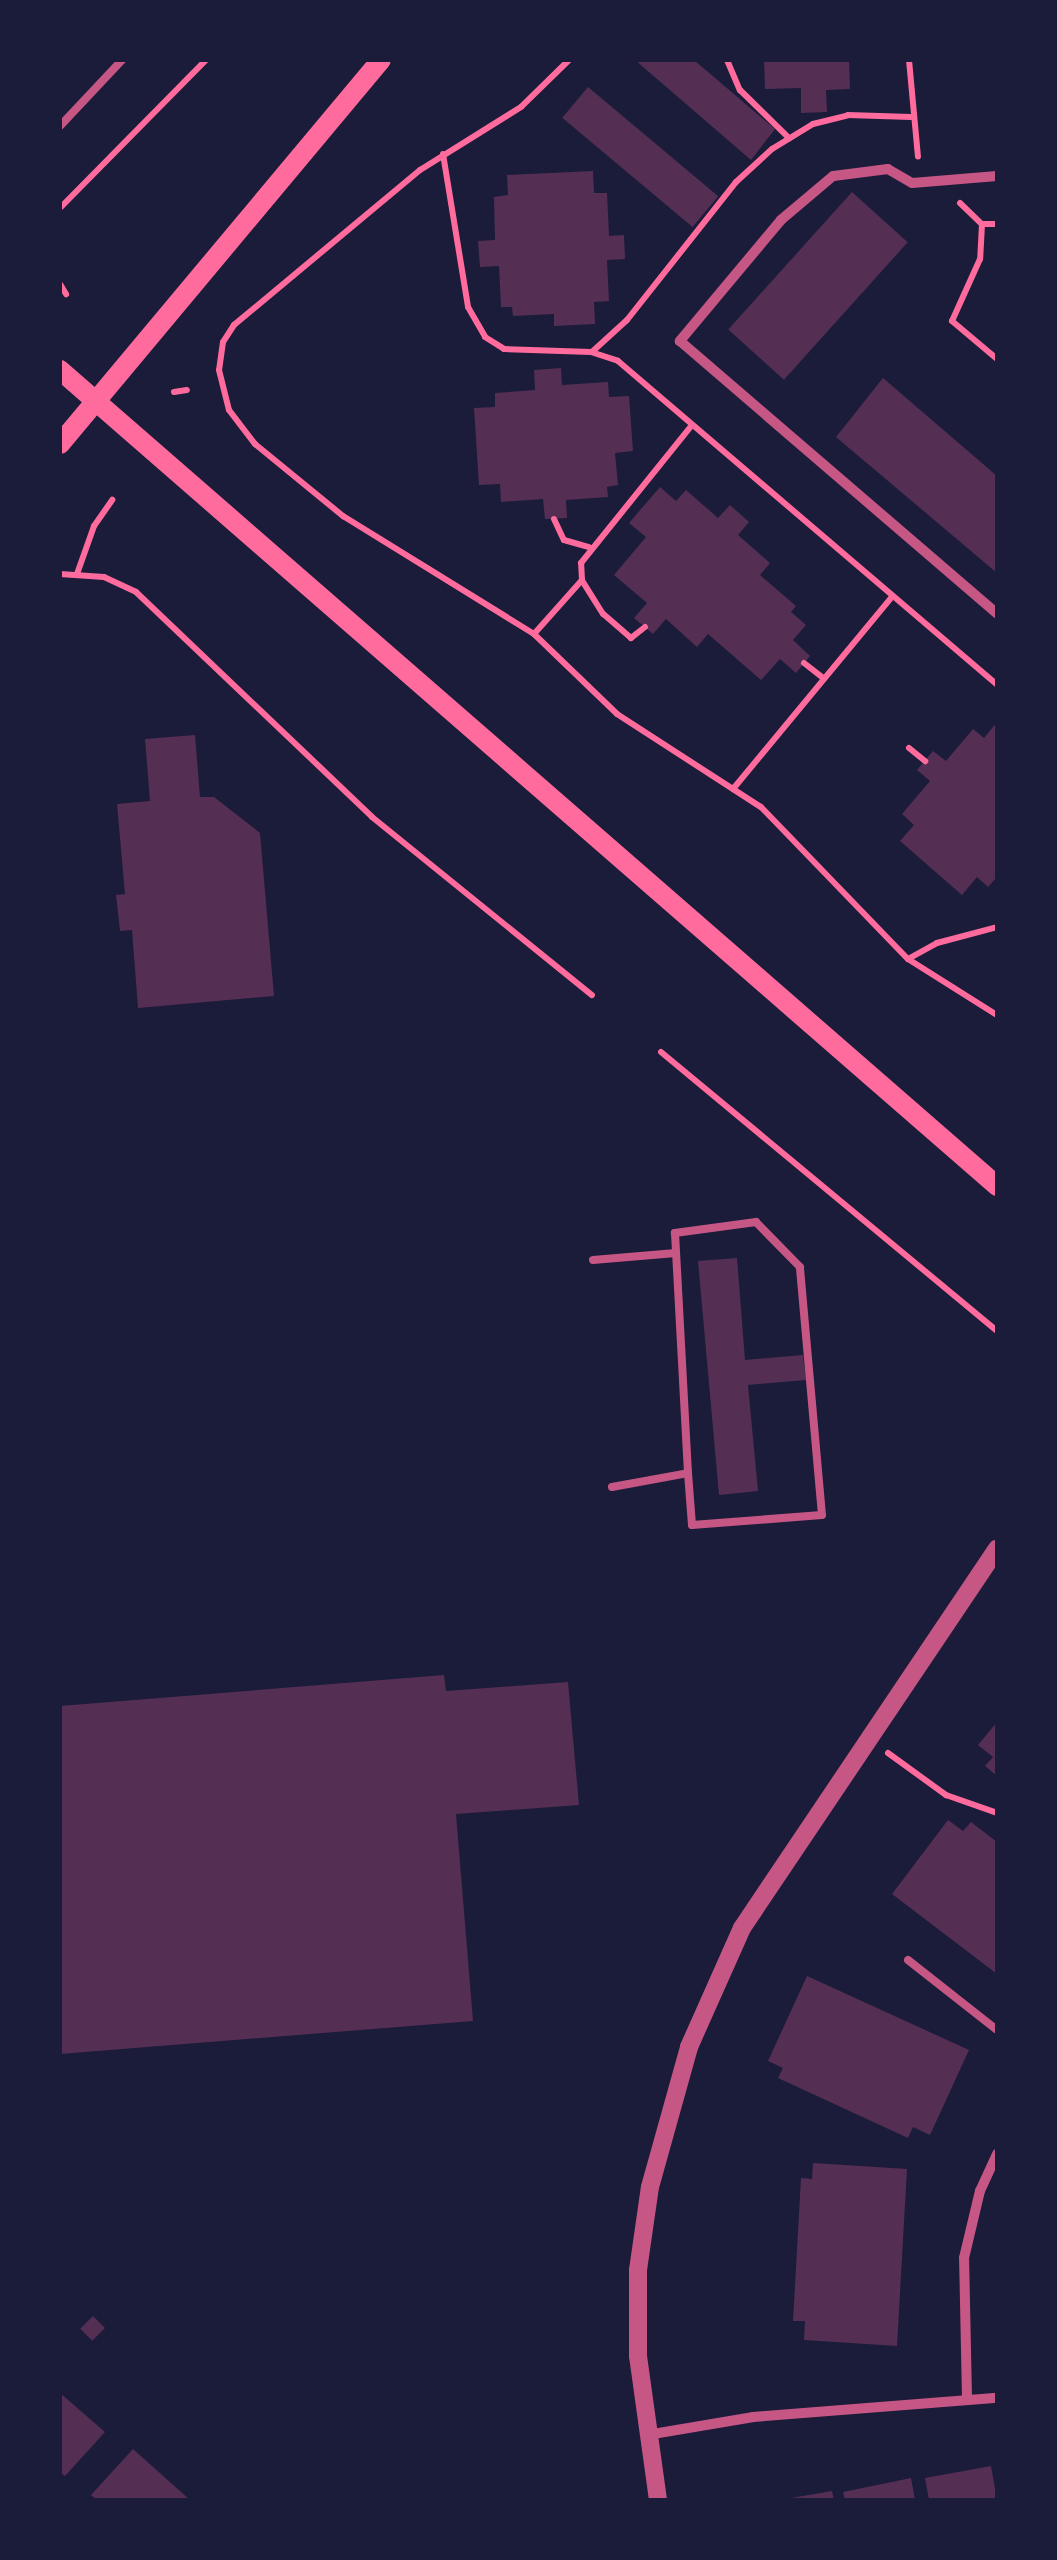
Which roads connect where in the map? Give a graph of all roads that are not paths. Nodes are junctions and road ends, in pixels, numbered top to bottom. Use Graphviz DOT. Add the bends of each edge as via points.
graph roads {
  1 [pos="122,60"];
  2 [pos="381,60"];
  3 [pos="60,126"];
  4 [pos="997,176"];
  5 [pos="60,370"];
  6 [pos="97,402"];
  7 [pos="60,444"];
  8 [pos="997,614"];
  9 [pos="997,1186"];
  10 [pos="676,1253"];
  11 [pos="593,1260"];
  12 [pos="688,1473"];
  13 [pos="612,1487"];
  14 [pos="997,1549"];
  15 [pos="908,1960"];
  16 [pos="997,2030"];
  17 [pos="997,2154"];
  18 [pos="968,2398"];
  19 [pos="997,2398"];
  20 [pos="646,2435"];
  21 [pos="658,2500"];
  1 -- 3 [label="lane"];
  2 -- 6 [label="main road"];
  4 -- 8 [label="street" via="912,183 888,169 833,176 781,220 680,342"];
  5 -- 6 [label="main road"];
  6 -- 7 [label="main road"];
  6 -- 9 [label="main road"];
  10 -- 11 [label="lane"];
  10 -- 12 [label="lane"];
  10 -- 12 [label="lane" via="675,1232 756,1222 800,1267 822,1515 692,1525"];
  12 -- 13 [label="lane"];
  14 -- 20 [label="street" via="742,1928 672,2100 638,2270"];
  15 -- 16 [label="lane"];
  17 -- 18 [label="street" via="980,2190 964,2258"];
  18 -- 19 [label="street"];
  18 -- 20 [label="street" via="753,2417"];
  20 -- 21 [label="street"];
}
